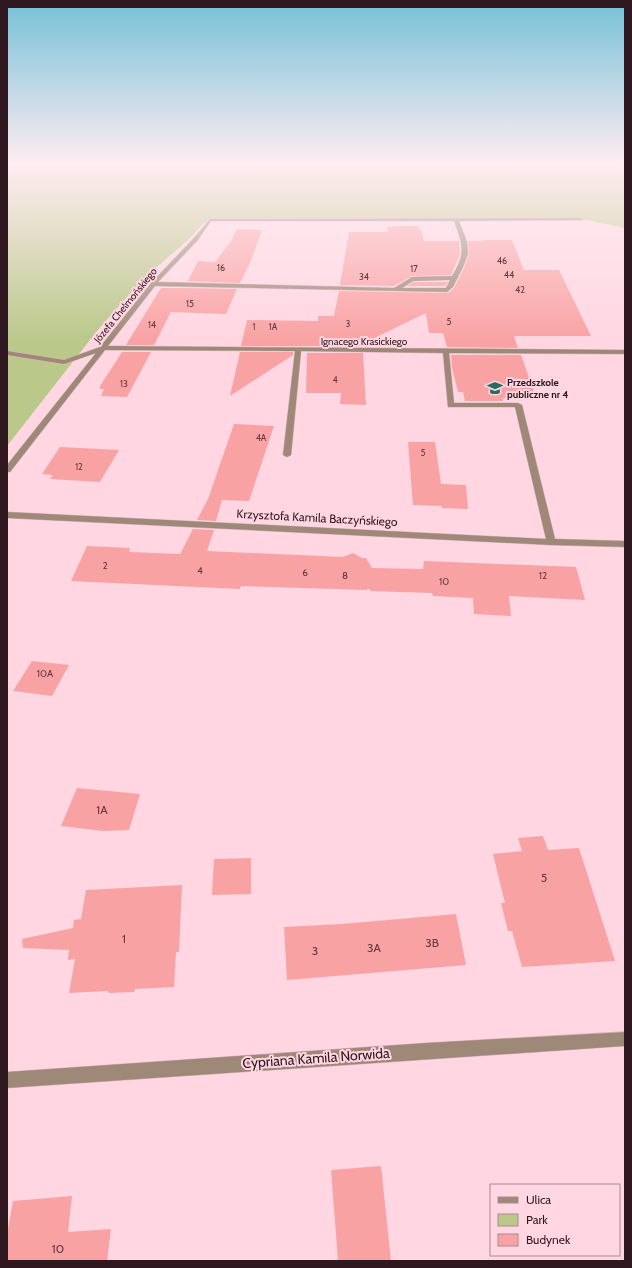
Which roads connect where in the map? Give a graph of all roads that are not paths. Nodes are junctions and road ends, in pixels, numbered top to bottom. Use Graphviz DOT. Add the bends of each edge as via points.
graph roads {
  1 [pos="208,223"];
  2 [pos="457,223"];
  3 [pos="453,278"];
  4 [pos="153,284"];
  5 [pos="395,290"];
  6 [pos="103,348"];
  7 [pos="298,350"];
  8 [pos="446,351"];
  9 [pos="625,352"];
  10 [pos="7,353"];
  11 [pos="287,455"];
  12 [pos="7,470"];
  13 [pos="7,515"];
  14 [pos="552,542"];
  15 [pos="625,544"];
  16 [pos="625,1039"];
  17 [pos="7,1080"];
  1 -- 4 [label="street, Józefa Chełmońskiego"];
  2 -- 3 [label="street" via="467,251 463,264"];
  3 -- 5 [label="street" via="412,279"];
  3 -- 5 [label="street" via="451,287 447,290"];
  4 -- 5 [label="street"];
  4 -- 6 [label="street, Józefa Chełmońskiego"];
  6 -- 7 [label="street, Ignacego Krasickiego"];
  6 -- 10 [label="street" via="64,362"];
  6 -- 12 [label="street, Józefa Chełmońskiego"];
  7 -- 8 [label="street, Ignacego Krasickiego"];
  7 -- 11 [label="street"];
  8 -- 9 [label="street, Ignacego Krasickiego"];
  8 -- 14 [label="street" via="451,404 518,405"];
  13 -- 14 [label="street, Krzysztofa Kamila Baczyńskiego"];
  14 -- 15 [label="street, Krzysztofa Kamila Baczyńskiego"];
  16 -- 17 [label="street, Cypriana Kamila Norwida" via="426,1050"];
}
